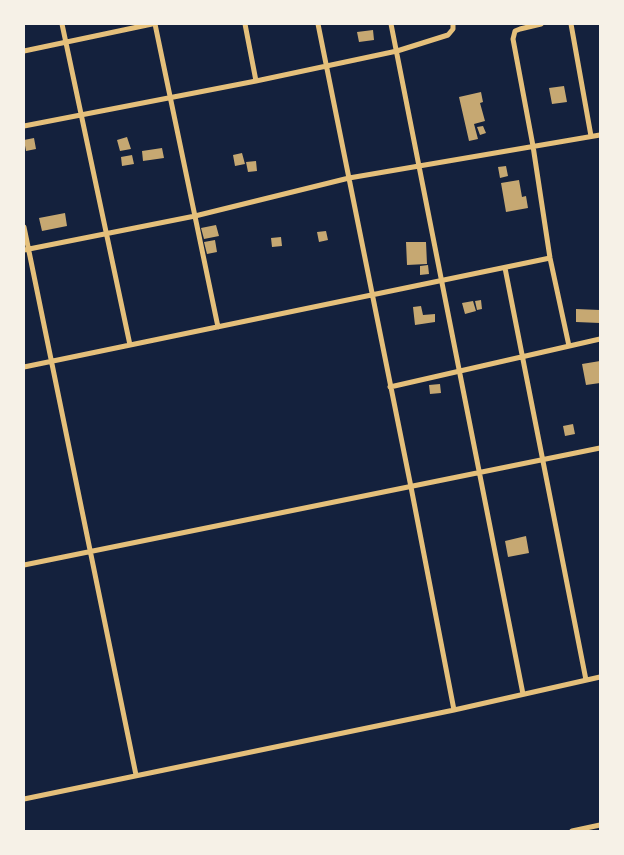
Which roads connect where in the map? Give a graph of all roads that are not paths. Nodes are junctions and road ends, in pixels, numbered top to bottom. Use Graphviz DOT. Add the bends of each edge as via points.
graph roads {
  1 [pos="62,24"];
  2 [pos="153,24"];
  3 [pos="244,24"];
  4 [pos="318,24"];
  5 [pos="391,24"];
  6 [pos="453,24"];
  7 [pos="541,24"];
  8 [pos="571,24"];
  9 [pos="66,42"];
  10 [pos="24,51"];
  11 [pos="397,51"];
  12 [pos="327,66"];
  13 [pos="256,81"];
  14 [pos="170,97"];
  15 [pos="82,115"];
  16 [pos="24,126"];
  17 [pos="600,135"];
  18 [pos="590,136"];
  19 [pos="533,146"];
  20 [pos="419,166"];
  21 [pos="349,178"];
  22 [pos="195,216"];
  23 [pos="24,228"];
  24 [pos="106,234"];
  25 [pos="26,249"];
  26 [pos="550,258"];
  27 [pos="505,268"];
  28 [pos="442,281"];
  29 [pos="372,295"];
  30 [pos="218,327"];
  31 [pos="600,339"];
  32 [pos="130,345"];
  33 [pos="569,346"];
  34 [pos="523,358"];
  35 [pos="51,361"];
  36 [pos="24,367"];
  37 [pos="460,372"];
  38 [pos="390,387"];
  39 [pos="600,448"];
  40 [pos="543,459"];
  41 [pos="479,473"];
  42 [pos="411,486"];
  43 [pos="90,552"];
  44 [pos="24,565"];
  45 [pos="600,677"];
  46 [pos="586,680"];
  47 [pos="523,694"];
  48 [pos="454,710"];
  49 [pos="136,775"];
  50 [pos="24,799"];
  51 [pos="600,825"];
  52 [pos="572,831"];
  1 -- 9 [label="street"];
  2 -- 9 [label="street"];
  2 -- 14 [label="street"];
  3 -- 13 [label="street"];
  4 -- 12 [label="street"];
  5 -- 11 [label="street"];
  6 -- 11 [label="street" via="448,35"];
  7 -- 19 [label="street" via="515,31 512,39"];
  8 -- 18 [label="street"];
  9 -- 10 [label="street"];
  9 -- 15 [label="street"];
  11 -- 12 [label="street"];
  11 -- 20 [label="street"];
  12 -- 13 [label="street"];
  12 -- 21 [label="street"];
  13 -- 14 [label="street"];
  14 -- 15 [label="street"];
  14 -- 22 [label="street"];
  15 -- 16 [label="street"];
  15 -- 24 [label="street"];
  17 -- 18 [label="street"];
  18 -- 19 [label="street"];
  19 -- 20 [label="street"];
  19 -- 26 [label="street"];
  20 -- 21 [label="street"];
  20 -- 28 [label="street"];
  21 -- 22 [label="street"];
  21 -- 29 [label="street"];
  22 -- 24 [label="street"];
  22 -- 30 [label="street"];
  23 -- 25 [label="street"];
  24 -- 25 [label="street"];
  24 -- 32 [label="street"];
  25 -- 35 [label="street"];
  26 -- 27 [label="street"];
  26 -- 33 [label="street"];
  27 -- 28 [label="street"];
  27 -- 34 [label="street"];
  28 -- 29 [label="street"];
  28 -- 37 [label="street"];
  29 -- 30 [label="street"];
  29 -- 38 [label="street"];
  30 -- 32 [label="street"];
  31 -- 33 [label="street"];
  32 -- 35 [label="street"];
  33 -- 34 [label="street"];
  34 -- 37 [label="street"];
  34 -- 40 [label="street"];
  35 -- 36 [label="street"];
  35 -- 43 [label="street"];
  37 -- 38 [label="street"];
  37 -- 41 [label="street"];
  38 -- 42 [label="street"];
  39 -- 40 [label="street"];
  40 -- 41 [label="street"];
  40 -- 46 [label="street"];
  41 -- 42 [label="street"];
  41 -- 47 [label="street"];
  42 -- 43 [label="street"];
  42 -- 48 [label="street"];
  43 -- 44 [label="street"];
  43 -- 49 [label="street"];
  45 -- 46 [label="street"];
  46 -- 47 [label="street"];
  47 -- 48 [label="street"];
  48 -- 49 [label="street"];
  49 -- 50 [label="street"];
  51 -- 52 [label="street"];
}
